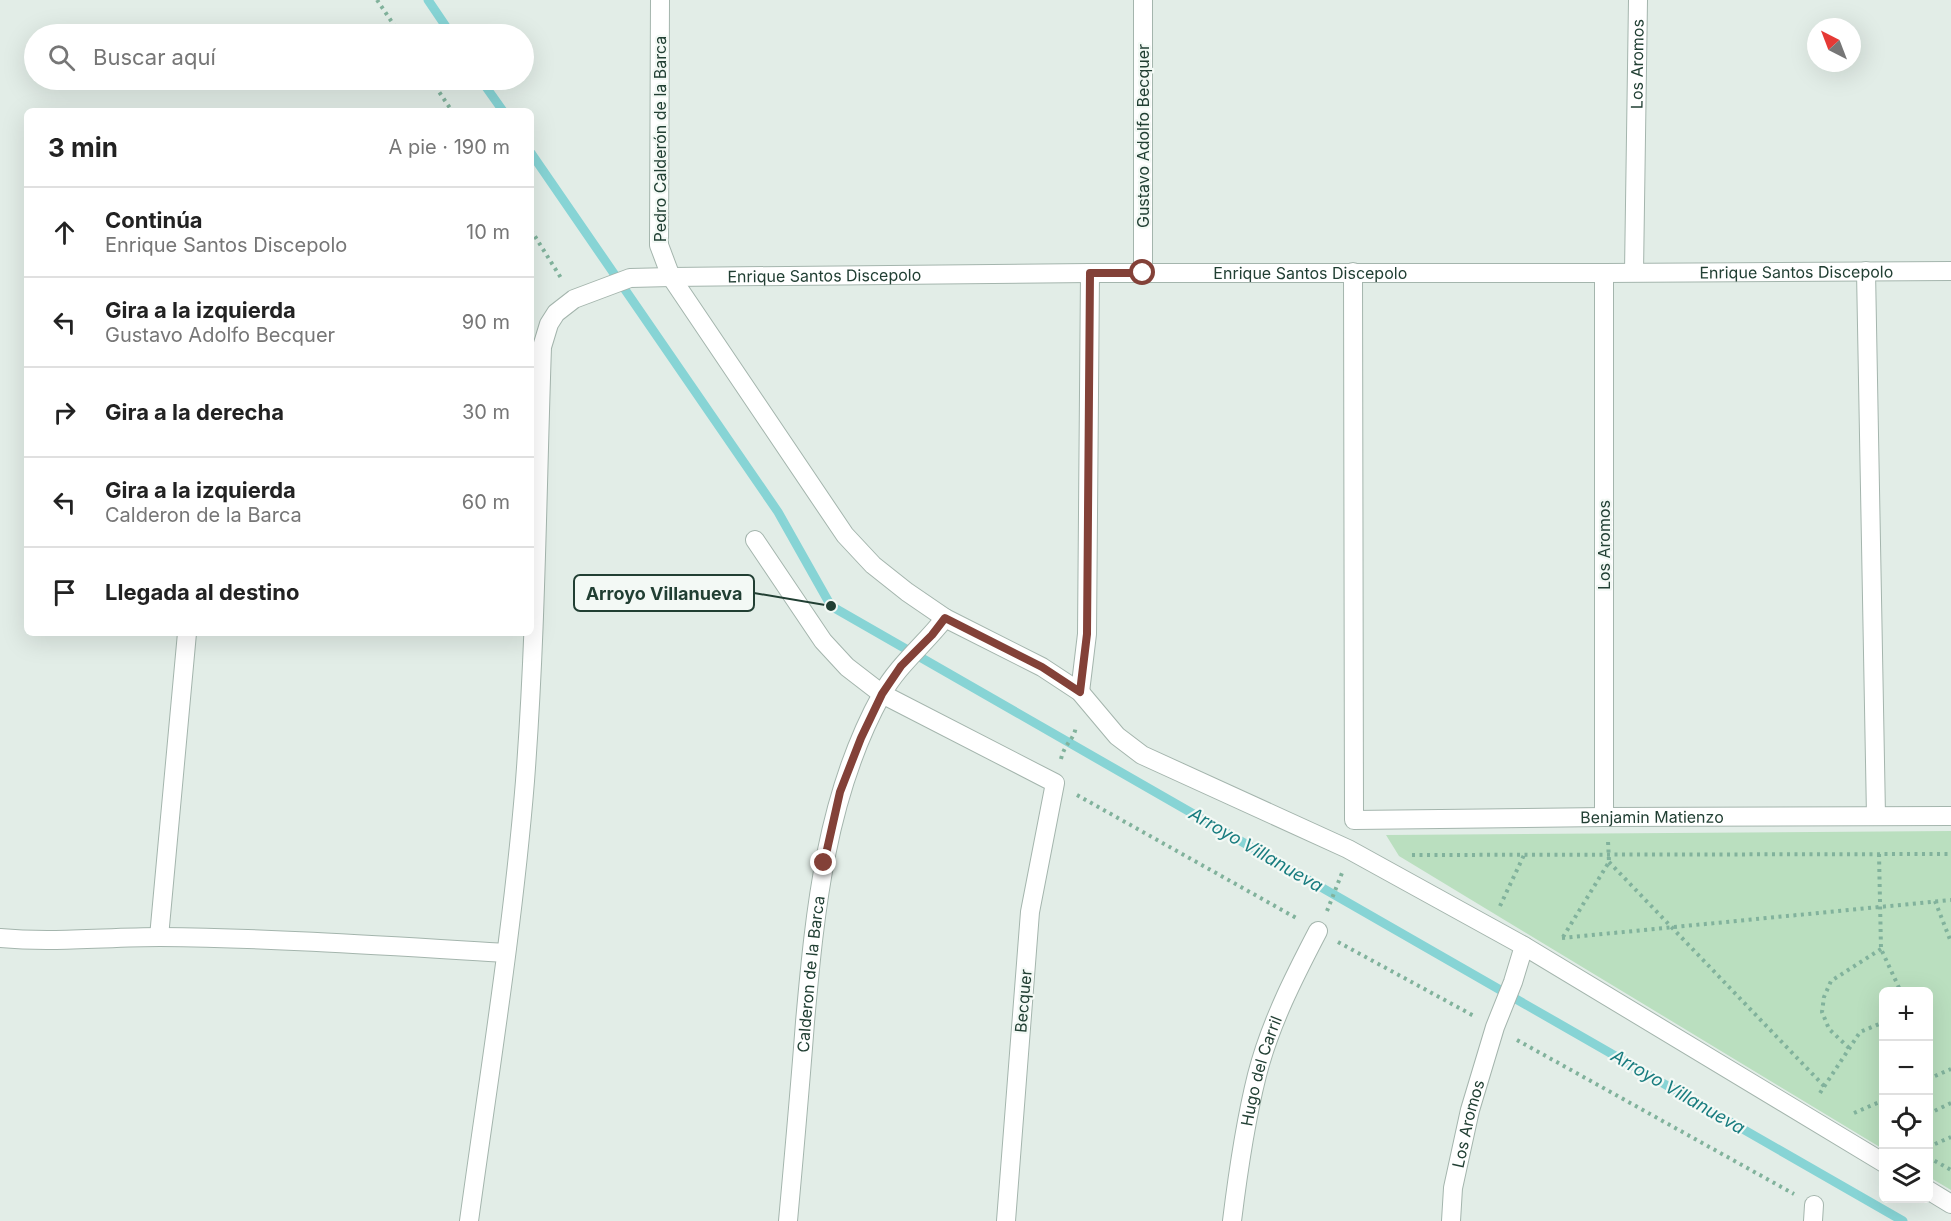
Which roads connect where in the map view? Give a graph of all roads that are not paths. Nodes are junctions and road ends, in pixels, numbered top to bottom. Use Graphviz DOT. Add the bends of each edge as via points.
graph roads {
  1 [pos="660,0"];
  2 [pos="1143,0"];
  3 [pos="1638,0"];
  4 [pos="1866,271"];
  5 [pos="1951,271"];
  6 [pos="1353,272"];
  7 [pos="1634,272"];
  8 [pos="1090,273"];
  9 [pos="1143,273"];
  10 [pos="1605,273"];
  11 [pos="670,277"];
  12 [pos="755,540"];
  13 [pos="534,605"];
  14 [pos="945,618"];
  15 [pos="187,636"];
  16 [pos="533,636"];
  17 [pos="1080,692"];
  18 [pos="882,694"];
  19 [pos="1876,816"];
  20 [pos="1951,816"];
  21 [pos="1604,817"];
  22 [pos="1318,931"];
  23 [pos="159,937"];
  24 [pos="0,938"];
  25 [pos="1524,946"];
  26 [pos="506,953"];
  27 [pos="1879,1160"];
  28 [pos="1933,1193"];
  29 [pos="1951,1204"];
  30 [pos="469,1221"];
  31 [pos="788,1221"];
  32 [pos="1006,1221"];
  33 [pos="1232,1221"];
  34 [pos="1451,1221"];
  1 -- 11 [label="street, Pedro Calderón de la Barca" via="659,245"];
  2 -- 9 [label="street, Gustavo Adolfo Becquer"];
  3 -- 7 [label="street, Los Aromos"];
  4 -- 5 [label="street, Enrique Santos Discepolo"];
  4 -- 7 [label="street, Enrique Santos Discepolo"];
  4 -- 19 [label="street"];
  6 -- 9 [label="street, Enrique Santos Discepolo"];
  6 -- 10 [label="street, Enrique Santos Discepolo"];
  6 -- 21 [label="street, Benjamin Matienzo" via="1354,820"];
  7 -- 10 [label="street, Enrique Santos Discepolo"];
  8 -- 9 [label="street, Enrique Santos Discepolo"];
  8 -- 11 [label="street, Enrique Santos Discepolo"];
  8 -- 17 [label="street" via="1087,634"];
  10 -- 21 [label="street, Los Aromos"];
  11 -- 13 [label="street, Enrique Santos Discepolo" via="630,278 607,285 574,299 556,312 549,324 542,347"];
  11 -- 14 [label="street, Pedro Calderón de la Barca" via="845,535 873,566"];
  12 -- 18 [label="street" via="823,641 847,667"];
  14 -- 17 [label="street, Pedro Calderón de la Barca" via="1042,667"];
  14 -- 18 [label="street, Calderon de la Barca" via="901,666"];
  15 -- 23 [label="street"];
  16 -- 26 [label="street, Enrique Santos Discepolo" via="525,782"];
  17 -- 25 [label="street, Pedro Calderón de la Barca" via="1117,736 1142,755 1348,849"];
  18 -- 31 [label="street, Calderon de la Barca" via="840,792 824,863 814,926"];
  18 -- 32 [label="street, Becquer" via="1055,783 1030,912"];
  19 -- 20 [label="street, Benjamin Matienzo"];
  19 -- 21 [label="street, Benjamin Matienzo"];
  22 -- 33 [label="street, Hugo del Carril" via="1282,1002 1257,1074"];
  23 -- 24 [label="street"];
  23 -- 26 [label="street"];
  25 -- 27 [label="street, Pedro Calderón de la Barca"];
  25 -- 34 [label="street, Los Aromos" via="1470,1110 1453,1188"];
  26 -- 30 [label="street, Enrique Santos Discepolo"];
  28 -- 29 [label="street"];
}
